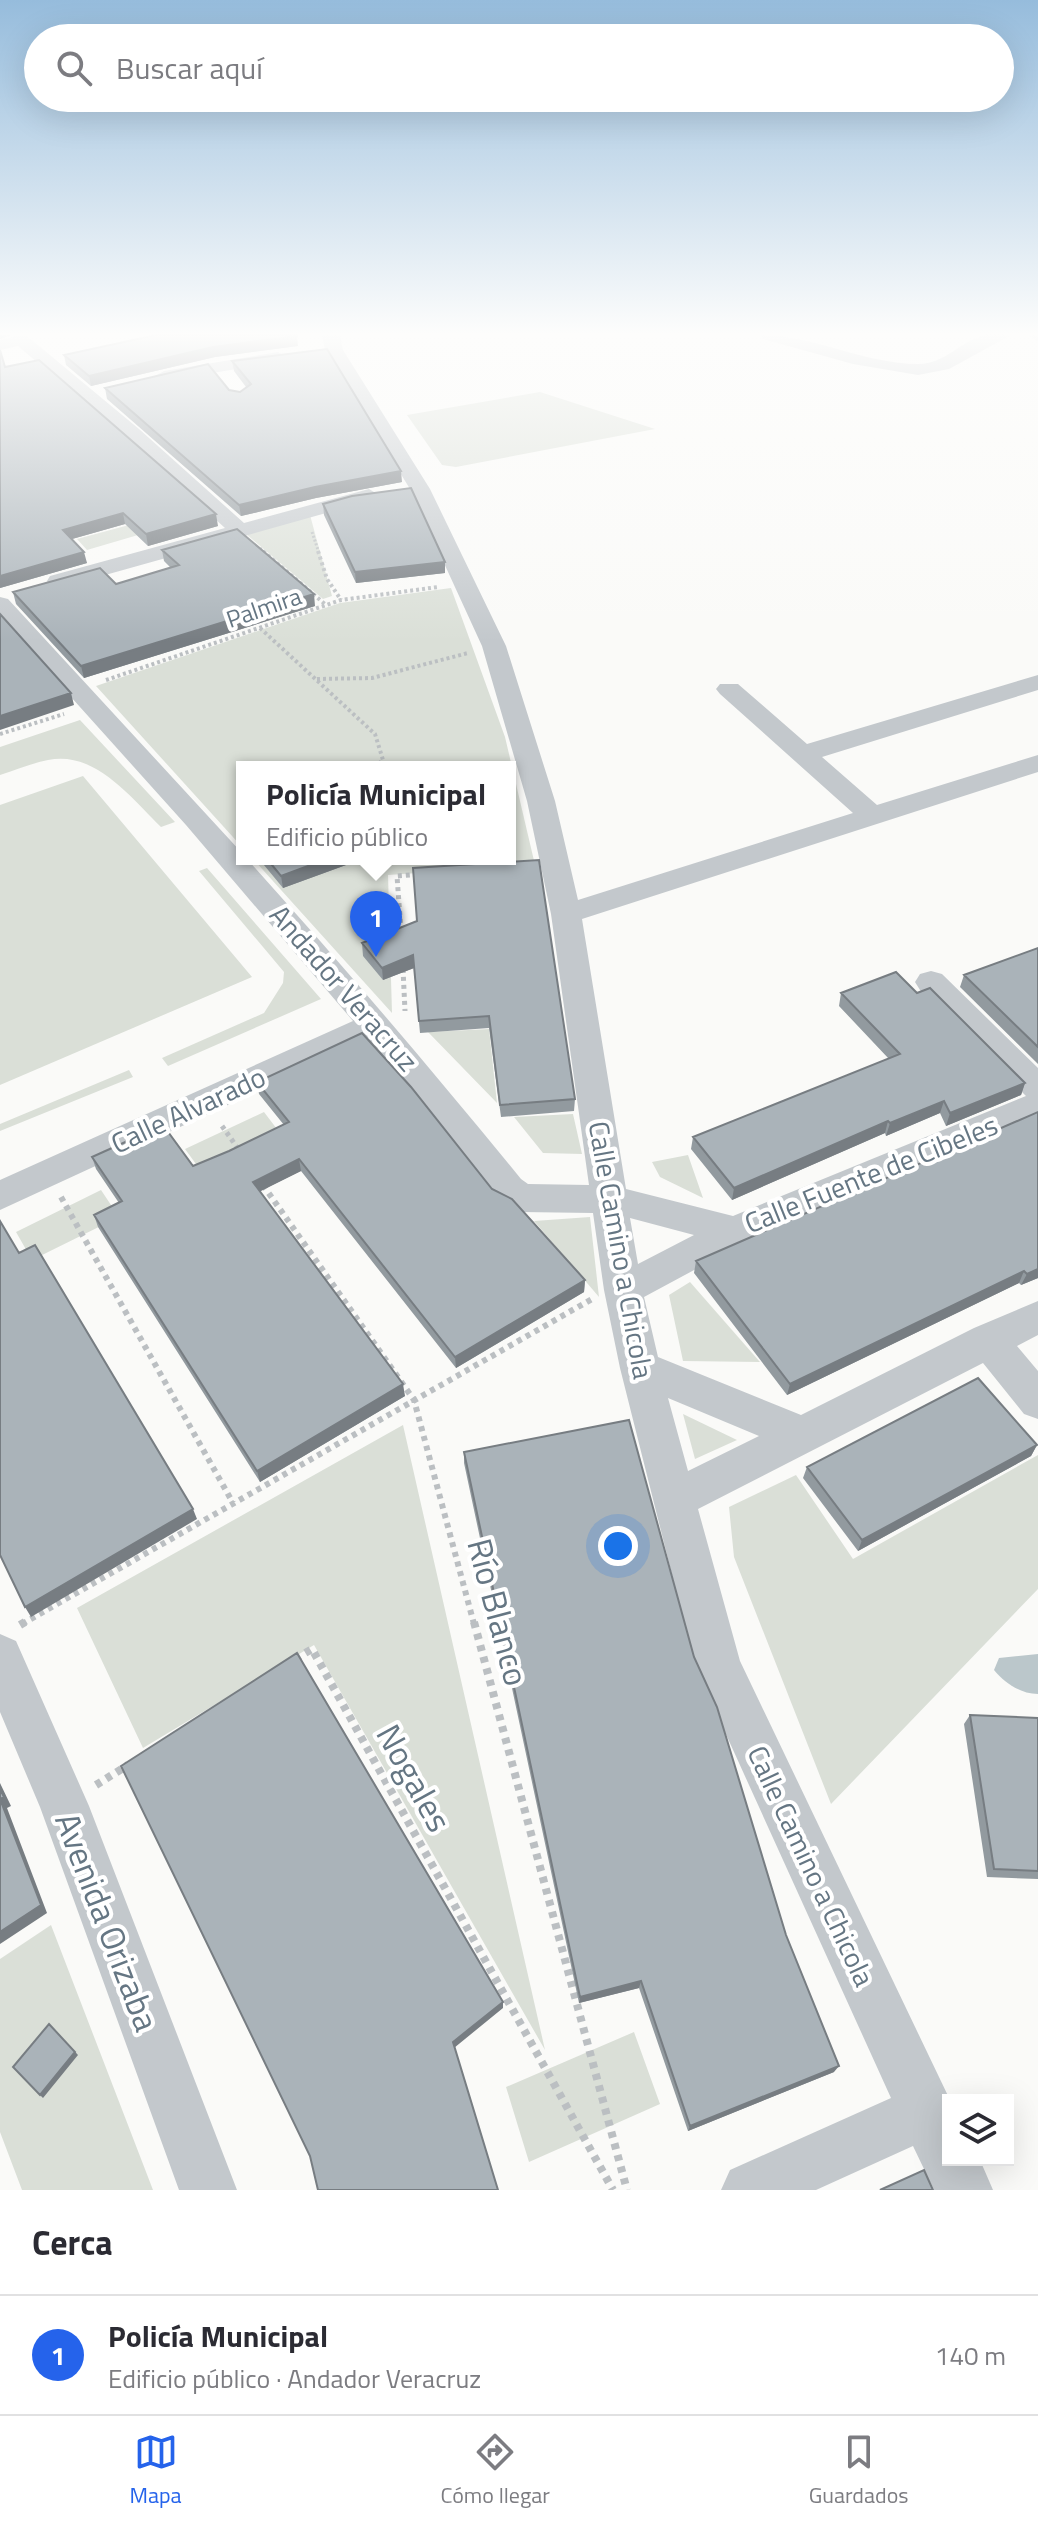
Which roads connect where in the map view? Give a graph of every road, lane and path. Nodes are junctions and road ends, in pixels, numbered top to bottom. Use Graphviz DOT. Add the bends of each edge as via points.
graph roads {
  1 [pos="135,437"];
  2 [pos="384,437"];
  3 [pos="420,489"];
  4 [pos="305,511"];
  5 [pos="238,529"];
  6 [pos="466,584"];
  7 [pos="43,586"];
  8 [pos="5,599"];
  9 [pos="341,600"];
  10 [pos="326,605"];
  11 [pos="260,628"];
  12 [pos="206,633"];
  13 [pos="217,643"];
  14 [pos="494,646"];
  15 [pos="316,679"];
  16 [pos="1038,682"];
  17 [pos="729,689"];
  18 [pos="86,697"];
  19 [pos="0,734"];
  20 [pos="803,754"];
  21 [pos="382,761"];
  22 [pos="1038,763"];
  23 [pos="873,816"];
  24 [pos="426,874"];
  25 [pos="566,914"];
  26 [pos="402,942"];
  27 [pos="403,957"];
  28 [pos="931,982"];
  29 [pos="376,1024"];
  30 [pos="406,1059"];
  31 [pos="1038,1088"];
  32 [pos="205,1102"];
  33 [pos="1038,1105"];
  34 [pos="241,1154"];
  35 [pos="48,1174"];
  36 [pos="260,1180"];
  37 [pos="0,1196"];
  38 [pos="611,1199"];
  39 [pos="735,1231"];
  40 [pos="586,1285"];
  41 [pos="610,1293"];
  42 [pos="1038,1317"];
  43 [pos="988,1340"];
  44 [pos="640,1368"];
  45 [pos="414,1400"];
  46 [pos="1038,1401"];
  47 [pos="802,1435"];
  48 [pos="675,1499"];
  49 [pos="233,1503"];
  50 [pos="7,1643"];
  51 [pos="285,1665"];
  52 [pos="142,1756"];
  53 [pos="64,1806"];
  54 [pos="941,2143"];
  55 [pos="208,2190"];
  56 [pos="613,2190"];
  57 [pos="627,2190"];
  58 [pos="750,2190"];
  59 [pos="964,2190"];
  1 -- 5 [label="street"];
  2 -- 3 [label="street, Calle Camino a Chicola"];
  3 -- 4 [label="street" via="350,498"];
  3 -- 6 [label="street, Calle Camino a Chicola"];
  4 -- 5 [label="street"];
  4 -- 9 [label="path" via="327,579"];
  5 -- 7 [label="street"];
  5 -- 10 [label="path"];
  6 -- 9 [label="path, Palmira"];
  6 -- 14 [label="street, Calle Camino a Chicola"];
  8 -- 18 [label="street, Andador Veracruz"];
  9 -- 10 [label="path, Palmira"];
  10 -- 11 [label="path, Palmira"];
  11 -- 13 [label="path, Palmira"];
  11 -- 15 [label="path"];
  12 -- 13 [label="path"];
  13 -- 18 [label="path, Palmira"];
  14 -- 15 [label="path" via="388,675"];
  14 -- 25 [label="street, Calle Camino a Chicola" via="541,801"];
  15 -- 21 [label="path" via="375,734"];
  16 -- 20 [label="street"];
  17 -- 20 [label="street"];
  18 -- 19 [label="path, Palmira"];
  18 -- 29 [label="street, Andador Veracruz"];
  20 -- 23 [label="street"];
  22 -- 23 [label="street"];
  23 -- 25 [label="street"];
  24 -- 26 [label="path" via="397,876"];
  25 -- 38 [label="street, Calle Camino a Chicola"];
  27 -- 30 [label="path"];
  28 -- 31 [label="street"];
  29 -- 30 [label="street, Andador Veracruz"];
  29 -- 32 [label="street, Calle Alvarado"];
  30 -- 38 [label="street, Andador Veracruz" via="508,1189 521,1198"];
  32 -- 34 [label="path"];
  32 -- 35 [label="street, Calle Alvarado"];
  33 -- 39 [label="street, Calle Fuente de Cibeles"];
  35 -- 37 [label="street, Calle Alvarado"];
  35 -- 49 [label="path"];
  36 -- 45 [label="path, Río Blanco"];
  38 -- 39 [label="street, Calle Fuente de Cibeles"];
  38 -- 41 [label="street, Calle Camino a Chicola"];
  39 -- 41 [label="street"];
  40 -- 41 [label="path"];
  41 -- 44 [label="street, Calle Camino a Chicola"];
  41 -- 45 [label="path"];
  42 -- 43 [label="street"];
  43 -- 46 [label="street"];
  43 -- 47 [label="street"];
  44 -- 47 [label="street"];
  44 -- 48 [label="street, Calle Camino a Chicola"];
  45 -- 49 [label="path"];
  45 -- 57 [label="path, Río Blanco"];
  47 -- 48 [label="street"];
  48 -- 54 [label="street, Calle Camino a Chicola" via="718,1666"];
  49 -- 50 [label="path"];
  50 -- 53 [label="street, Avenida Orizaba"];
  51 -- 56 [label="path, Nogales" via="312,1649"];
  52 -- 53 [label="path"];
  53 -- 55 [label="street, Avenida Orizaba"];
  54 -- 58 [label="street"];
  54 -- 59 [label="street, Calle Camino a Chicola"];
}
